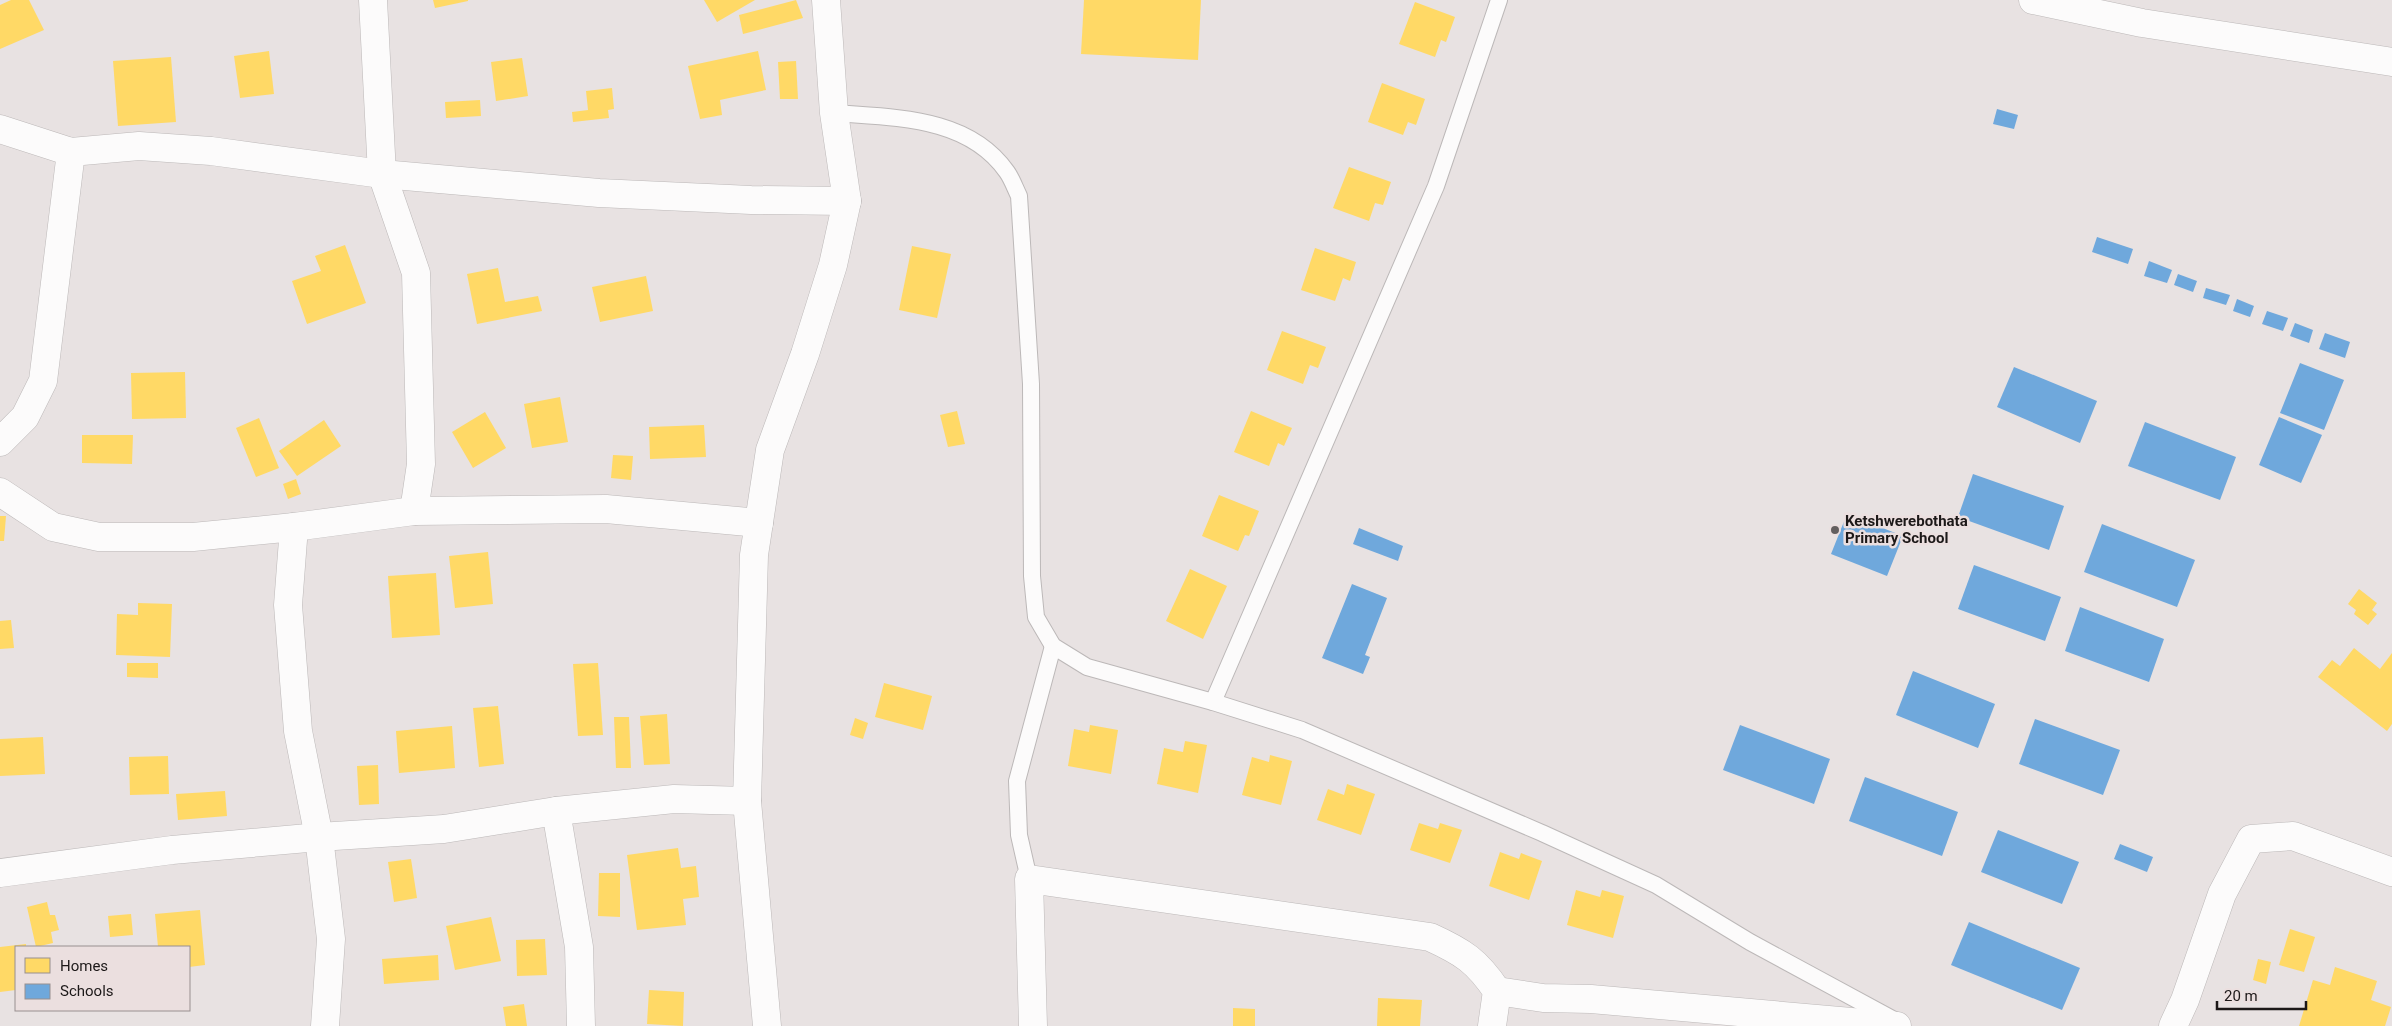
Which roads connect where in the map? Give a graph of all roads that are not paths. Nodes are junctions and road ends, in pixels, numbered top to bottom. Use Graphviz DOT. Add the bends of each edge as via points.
graph roads {
  1 [pos="373,0"];
  2 [pos="826,0"];
  3 [pos="1499,0"];
  4 [pos="2033,0"];
  5 [pos="2390,57"];
  6 [pos="834,113"];
  7 [pos="0,129"];
  8 [pos="71,152"];
  9 [pos="382,174"];
  10 [pos="847,201"];
  11 [pos="0,442"];
  12 [pos="0,492"];
  13 [pos="414,511"];
  14 [pos="759,523"];
  15 [pos="294,527"];
  16 [pos="1053,646"];
  17 [pos="1213,702"];
  18 [pos="747,801"];
  19 [pos="556,811"];
  20 [pos="319,836"];
  21 [pos="2390,868"];
  22 [pos="0,873"];
  23 [pos="1029,879"];
  24 [pos="1497,991"];
  25 [pos="325,1026"];
  26 [pos="581,1026"];
  27 [pos="767,1026"];
  28 [pos="1033,1026"];
  29 [pos="1492,1026"];
  30 [pos="1898,1026"];
  31 [pos="1904,1026"];
  32 [pos="2173,1026"];
  1 -- 9 [label="street"];
  2 -- 6 [label="street"];
  3 -- 17 [label="lane" via="1436,186"];
  4 -- 5 [label="street" via="2142,23"];
  6 -- 10 [label="street"];
  6 -- 16 [label="lane" via="924,121 959,133 986,151 1006,171 1019,196 1031,384 1032,576 1036,617"];
  7 -- 8 [label="street"];
  8 -- 9 [label="street" via="139,146 211,151"];
  8 -- 11 [label="street" via="44,380 25,417"];
  9 -- 10 [label="street" via="598,193"];
  9 -- 13 [label="street" via="416,273 421,464"];
  10 -- 14 [label="street" via="833,265 770,450"];
  12 -- 15 [label="street" via="53,527 99,537 193,537"];
  13 -- 14 [label="street" via="606,509"];
  13 -- 15 [label="street"];
  14 -- 18 [label="street" via="754,555"];
  15 -- 20 [label="street" via="288,605 298,732"];
  16 -- 17 [label="lane" via="1087,667"];
  16 -- 23 [label="lane" via="1017,781 1019,835"];
  17 -- 31 [label="lane" via="1302,730 1656,885 1750,942"];
  18 -- 19 [label="street" via="674,799"];
  18 -- 27 [label="street"];
  19 -- 20 [label="street" via="444,829"];
  19 -- 26 [label="street" via="579,947"];
  20 -- 22 [label="street" via="172,850"];
  20 -- 25 [label="street" via="331,939"];
  21 -- 32 [label="street" via="2293,836 2251,839 2222,894"];
  23 -- 24 [label="street" via="1430,937 1461,951 1485,973"];
  23 -- 28 [label="street"];
  24 -- 29 [label="street"];
  24 -- 30 [label="street" via="1543,998 1591,999"];
}
